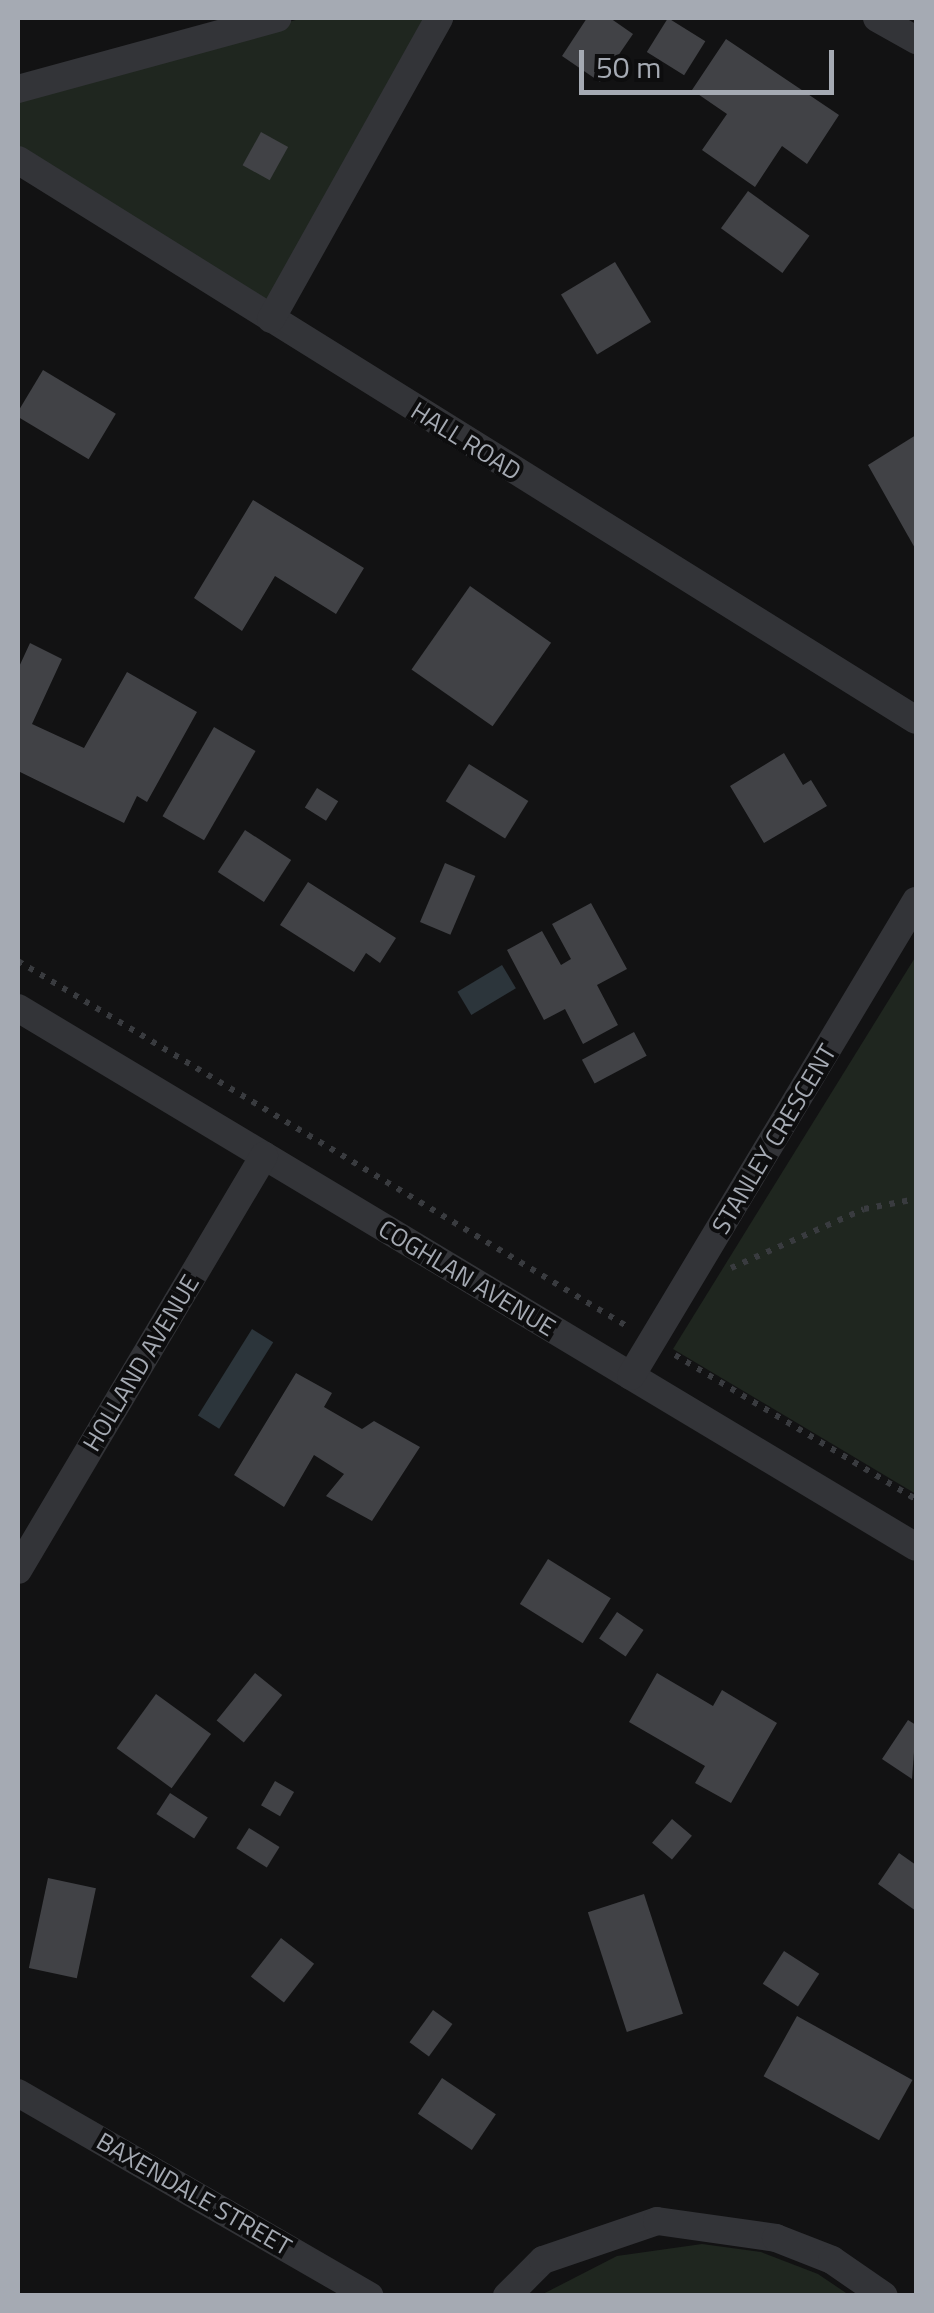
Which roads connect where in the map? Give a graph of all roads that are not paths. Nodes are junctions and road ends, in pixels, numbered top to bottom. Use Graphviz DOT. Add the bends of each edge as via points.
graph roads {
  1 [pos="277,18"];
  2 [pos="439,18"];
  3 [pos="877,18"];
  4 [pos="916,40"];
  5 [pos="18,89"];
  6 [pos="18,160"];
  7 [pos="271,320"];
  8 [pos="916,720"];
  9 [pos="916,902"];
  10 [pos="18,1008"];
  11 [pos="264,1156"];
  12 [pos="631,1376"];
  13 [pos="916,1547"];
  14 [pos="18,1570"];
  15 [pos="18,2093"];
  16 [pos="370,2296"];
  17 [pos="506,2296"];
  18 [pos="884,2296"];
  1 -- 5 [label="street"];
  2 -- 7 [label="street"];
  3 -- 4 [label="street"];
  6 -- 7 [label="street, HALL ROAD"];
  7 -- 8 [label="street, HALL ROAD"];
  9 -- 12 [label="street, STANLEY CRESCENT"];
  10 -- 11 [label="street, COGHLAN AVENUE"];
  11 -- 12 [label="street, COGHLAN AVENUE"];
  11 -- 14 [label="street, HOLLAND AVENUE"];
  12 -- 13 [label="street, COGHLAN AVENUE"];
  15 -- 16 [label="street, BAXENDALE STREET"];
  17 -- 18 [label="street" via="543,2260 657,2221 776,2238 832,2260"];
}
